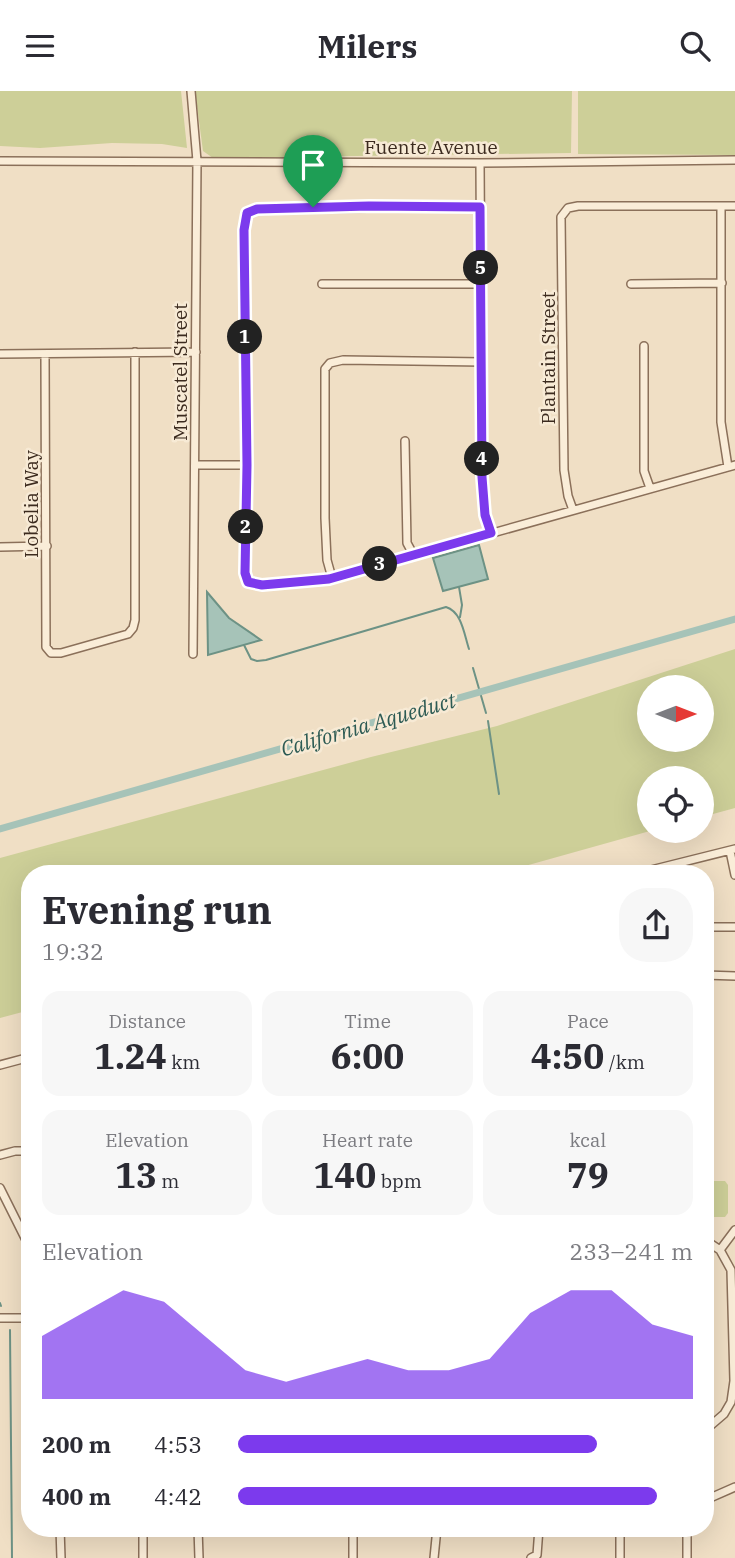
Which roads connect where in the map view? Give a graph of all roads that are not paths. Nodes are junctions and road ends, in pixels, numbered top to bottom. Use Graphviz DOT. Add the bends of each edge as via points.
graph roads {
  1 [pos="191,91"];
  2 [pos="735,160"];
  3 [pos="0,161"];
  4 [pos="197,162"];
  5 [pos="480,163"];
  6 [pos="721,206"];
  7 [pos="735,206"];
  8 [pos="480,207"];
  9 [pos="722,283"];
  10 [pos="322,284"];
  11 [pos="482,284"];
  12 [pos="631,284"];
  13 [pos="644,346"];
  14 [pos="135,352"];
  15 [pos="196,352"];
  16 [pos="0,354"];
  17 [pos="45,354"];
  18 [pos="482,362"];
  19 [pos="405,441"];
  20 [pos="195,465"];
  21 [pos="247,465"];
  22 [pos="732,466"];
  23 [pos="650,488"];
  24 [pos="573,510"];
  25 [pos="491,533"];
  26 [pos="47,546"];
  27 [pos="0,547"];
  28 [pos="413,554"];
  29 [pos="332,579"];
  30 [pos="193,654"];
  31 [pos="732,850"];
  32 [pos="671,865"];
  33 [pos="735,875"];
  34 [pos="714,927"];
  35 [pos="735,927"];
  36 [pos="714,975"];
  37 [pos="735,976"];
  38 [pos="21,1059"];
  39 [pos="0,1065"];
  40 [pos="21,1152"];
  41 [pos="0,1155"];
  42 [pos="0,1188"];
  43 [pos="21,1229"];
  44 [pos="735,1230"];
  45 [pos="714,1245"];
  46 [pos="720,1249"];
  47 [pos="734,1314"];
  48 [pos="0,1318"];
  49 [pos="21,1318"];
  50 [pos="714,1423"];
  51 [pos="735,1487"];
  52 [pos="714,1495"];
  53 [pos="60,1537"];
  54 [pos="143,1537"];
  55 [pos="198,1537"];
  56 [pos="353,1537"];
  57 [pos="436,1537"];
  58 [pos="537,1537"];
  59 [pos="620,1537"];
  60 [pos="688,1537"];
  61 [pos="534,1557"];
  62 [pos="61,1558"];
  63 [pos="143,1558"];
  64 [pos="199,1558"];
  65 [pos="353,1558"];
  66 [pos="435,1558"];
  67 [pos="620,1558"];
  68 [pos="687,1558"];
  1 -- 4 [label="street, Muscatel Street"];
  2 -- 5 [label="street, Fuente Avenue"];
  3 -- 4 [label="street, Fuente Avenue"];
  4 -- 5 [label="street, Fuente Avenue"];
  4 -- 15 [label="street, Muscatel Street"];
  5 -- 8 [label="street"];
  6 -- 7 [label="street"];
  6 -- 9 [label="street"];
  6 -- 24 [label="street, Plantain Street" via="568,208 561,217 564,470"];
  8 -- 11 [label="street"];
  8 -- 21 [label="street" via="257,209 247,213"];
  9 -- 12 [label="street"];
  9 -- 22 [label="street" via="721,422"];
  10 -- 11 [label="street"];
  11 -- 18 [label="street"];
  13 -- 23 [label="street" via="644,471"];
  14 -- 15 [label="street"];
  14 -- 17 [label="street"];
  14 -- 26 [label="street, Lobelia Way" via="135,620 128,634 51,653 46,646"];
  15 -- 20 [label="street, Muscatel Street"];
  16 -- 17 [label="street"];
  17 -- 26 [label="street, Lobelia Way"];
  18 -- 25 [label="street" via="482,477"];
  18 -- 29 [label="street" via="343,360 325,369 325,518"];
  19 -- 28 [label="street" via="407,543"];
  20 -- 21 [label="street"];
  20 -- 30 [label="street, Muscatel Street"];
  21 -- 29 [label="street" via="248,582"];
  22 -- 23 [label="street"];
  23 -- 24 [label="street"];
  24 -- 25 [label="street"];
  25 -- 28 [label="street"];
  26 -- 27 [label="street"];
  28 -- 29 [label="street"];
  31 -- 32 [label="street"];
  31 -- 33 [label="street"];
  34 -- 35 [label="street"];
  36 -- 37 [label="street"];
  38 -- 39 [label="street"];
  40 -- 41 [label="street"];
  42 -- 43 [label="street"];
  44 -- 46 [label="street"];
  45 -- 46 [label="street"];
  46 -- 47 [label="street" via="731,1270"];
  47 -- 50 [label="street" via="731,1402"];
  48 -- 49 [label="street"];
  51 -- 52 [label="street"];
  53 -- 62 [label="street"];
  54 -- 63 [label="street"];
  55 -- 64 [label="street"];
  56 -- 65 [label="street"];
  57 -- 66 [label="street"];
  58 -- 61 [label="street"];
  59 -- 67 [label="street"];
  60 -- 68 [label="street"];
}
